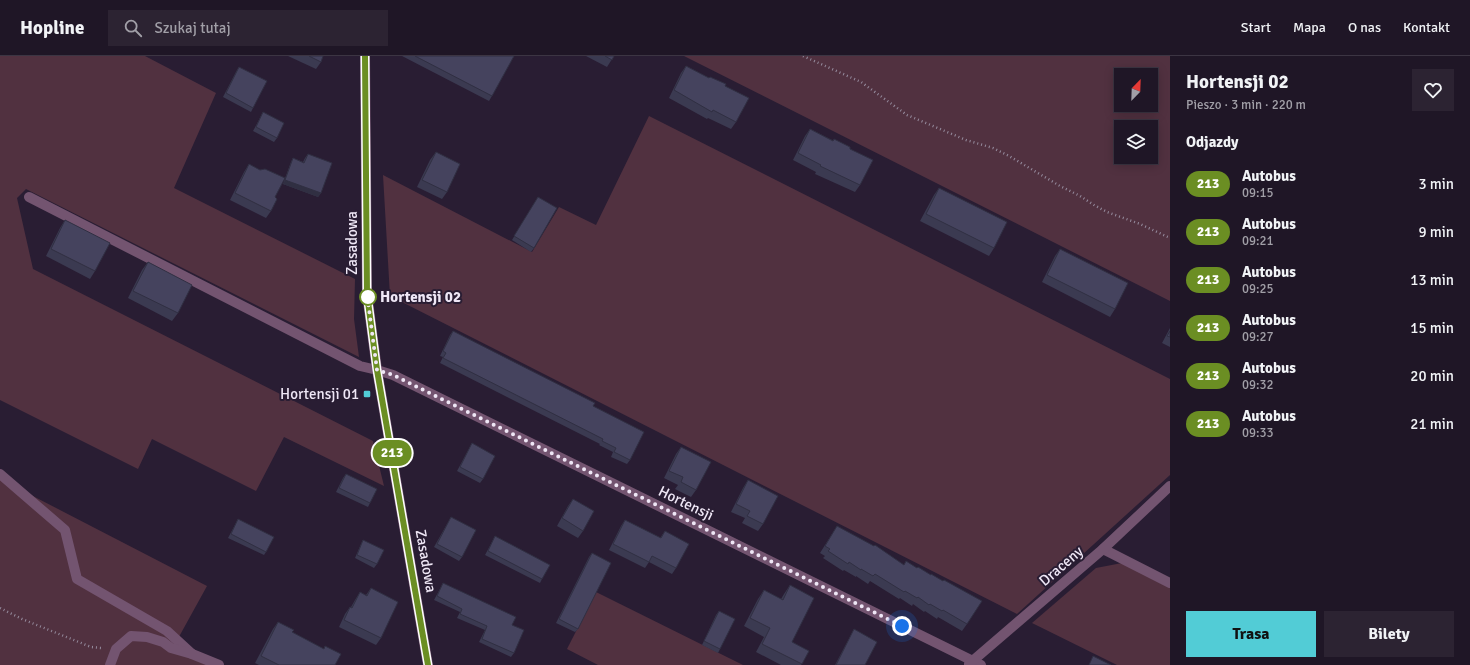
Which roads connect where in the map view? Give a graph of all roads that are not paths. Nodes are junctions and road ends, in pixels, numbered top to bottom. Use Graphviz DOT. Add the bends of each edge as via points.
graph roads {
  1 [pos="365,56"];
  2 [pos="29,197"];
  3 [pos="377,370"];
  4 [pos="0,474"];
  5 [pos="1170,486"];
  6 [pos="1103,549"];
  7 [pos="1170,583"];
  8 [pos="192,654"];
  9 [pos="974,664"];
  10 [pos="110,665"];
  11 [pos="219,665"];
  12 [pos="428,665"];
  1 -- 3 [label="street, Zasadowa" via="367,294"];
  2 -- 3 [label="street, Hortensji" via="360,366"];
  3 -- 9 [label="street, Hortensji" via="393,375"];
  3 -- 12 [label="street, Zasadowa"];
  4 -- 8 [label="street" via="65,530 77,579 167,631"];
  5 -- 6 [label="street, Draceny"];
  6 -- 7 [label="street"];
  6 -- 9 [label="street, Draceny"];
  8 -- 10 [label="street" via="147,637 131,636 116,649"];
  8 -- 11 [label="street"];
}
